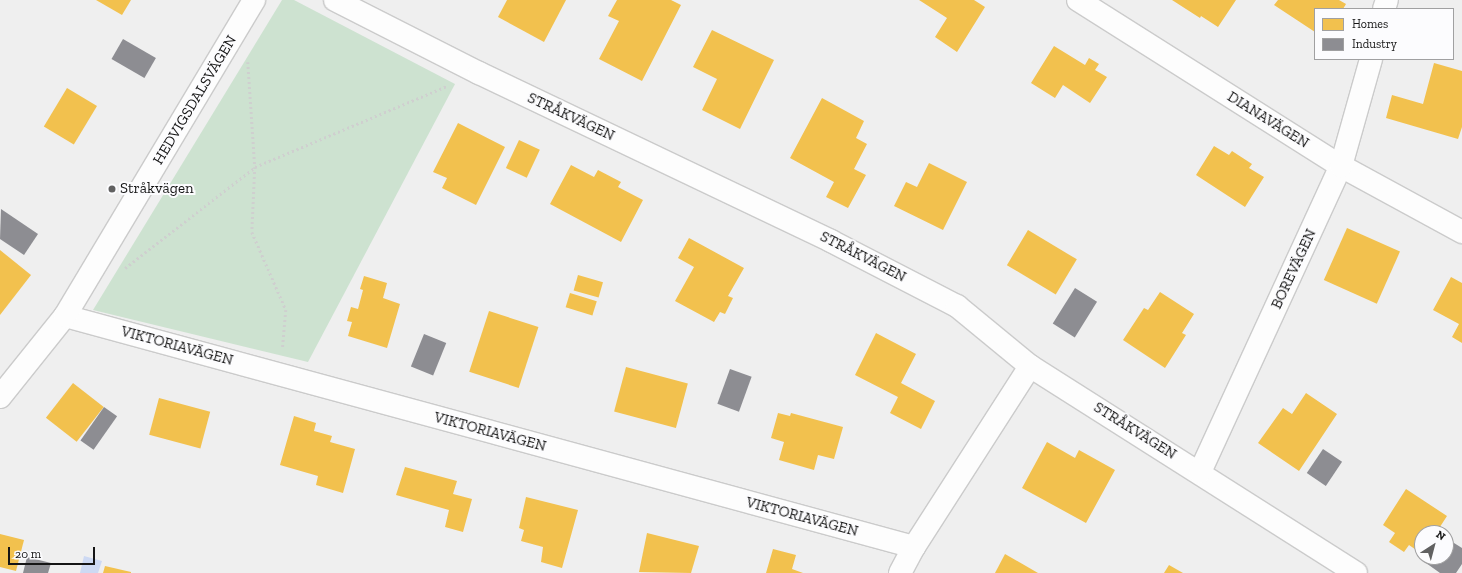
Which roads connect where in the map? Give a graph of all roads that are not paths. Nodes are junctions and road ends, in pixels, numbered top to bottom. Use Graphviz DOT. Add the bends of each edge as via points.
graph roads {
  1 [pos="254,0"];
  2 [pos="335,0"];
  3 [pos="1078,0"];
  4 [pos="1371,60"];
  5 [pos="1341,166"];
  6 [pos="1462,232"];
  7 [pos="65,316"];
  8 [pos="1030,366"];
  9 [pos="0,397"];
  10 [pos="1200,472"];
  11 [pos="914,547"];
  12 [pos="900,573"];
  13 [pos="1356,573"];
  1 -- 7 [label="street, HEDVIGSDALSVÄGEN"];
  2 -- 8 [label="street, STRÅKVÄGEN" via="479,73 831,241 957,306"];
  3 -- 5 [label="street, DIANAVÄGEN"];
  4 -- 5 [label="street, BOREVÄGEN"];
  5 -- 6 [label="street, DIANAVÄGEN"];
  5 -- 10 [label="street, BOREVÄGEN"];
  7 -- 9 [label="street, HEDVIGSDALSVÄGEN"];
  7 -- 11 [label="street, VIKTORIAVÄGEN"];
  8 -- 10 [label="street, STRÅKVÄGEN"];
  8 -- 11 [label="street"];
  10 -- 13 [label="street, STRÅKVÄGEN"];
  11 -- 12 [label="street"];
}
